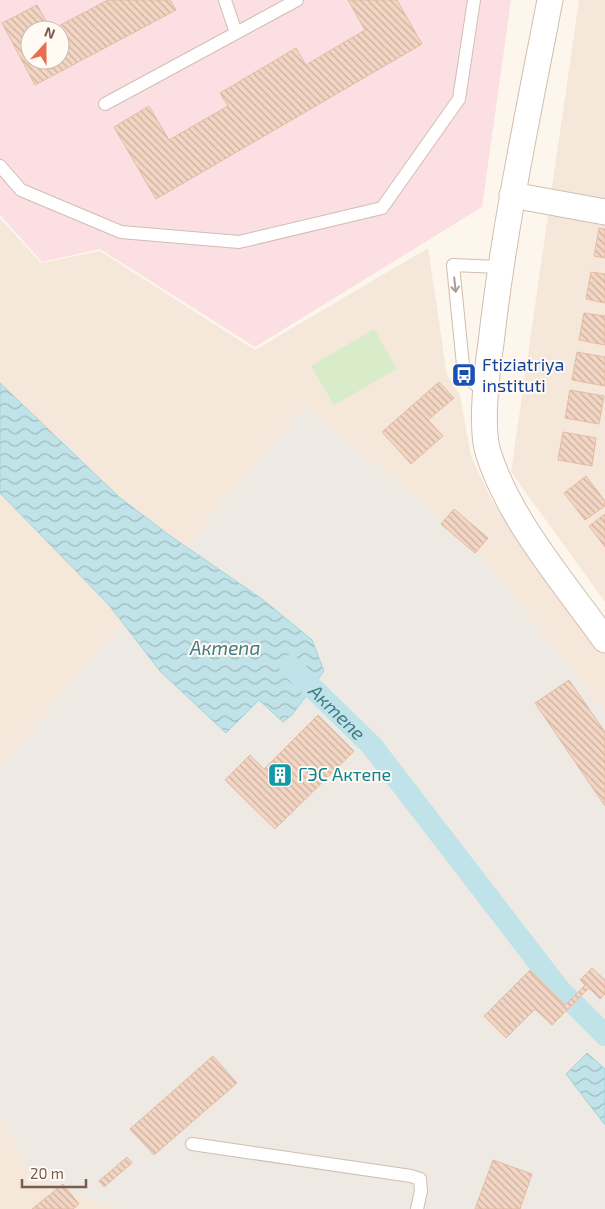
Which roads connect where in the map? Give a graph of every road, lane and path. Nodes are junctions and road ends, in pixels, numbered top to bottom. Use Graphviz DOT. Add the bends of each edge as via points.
graph roads {
  1 [pos="225,0"];
  2 [pos="297,0"];
  3 [pos="474,0"];
  4 [pos="550,0"];
  5 [pos="236,33"];
  6 [pos="105,104"];
  7 [pos="0,166"];
  8 [pos="512,195"];
  9 [pos="605,212"];
  10 [pos="499,267"];
  11 [pos="485,392"];
  12 [pos="605,640"];
  13 [pos="192,1144"];
  14 [pos="417,1209"];
  1 -- 5 [label="lane"];
  2 -- 5 [label="lane"];
  3 -- 7 [label="lane" via="459,99 382,208 239,242 120,232 21,190"];
  4 -- 8 [label="street"];
  5 -- 6 [label="lane"];
  8 -- 9 [label="street"];
  8 -- 10 [label="street"];
  10 -- 11 [label="street"];
  10 -- 11 [label="lane, one-way" via="453,265 464,375"];
  11 -- 12 [label="street" via="487,450 504,491 527,530"];
  13 -- 14 [label="lane" via="411,1176 420,1179"];
}
